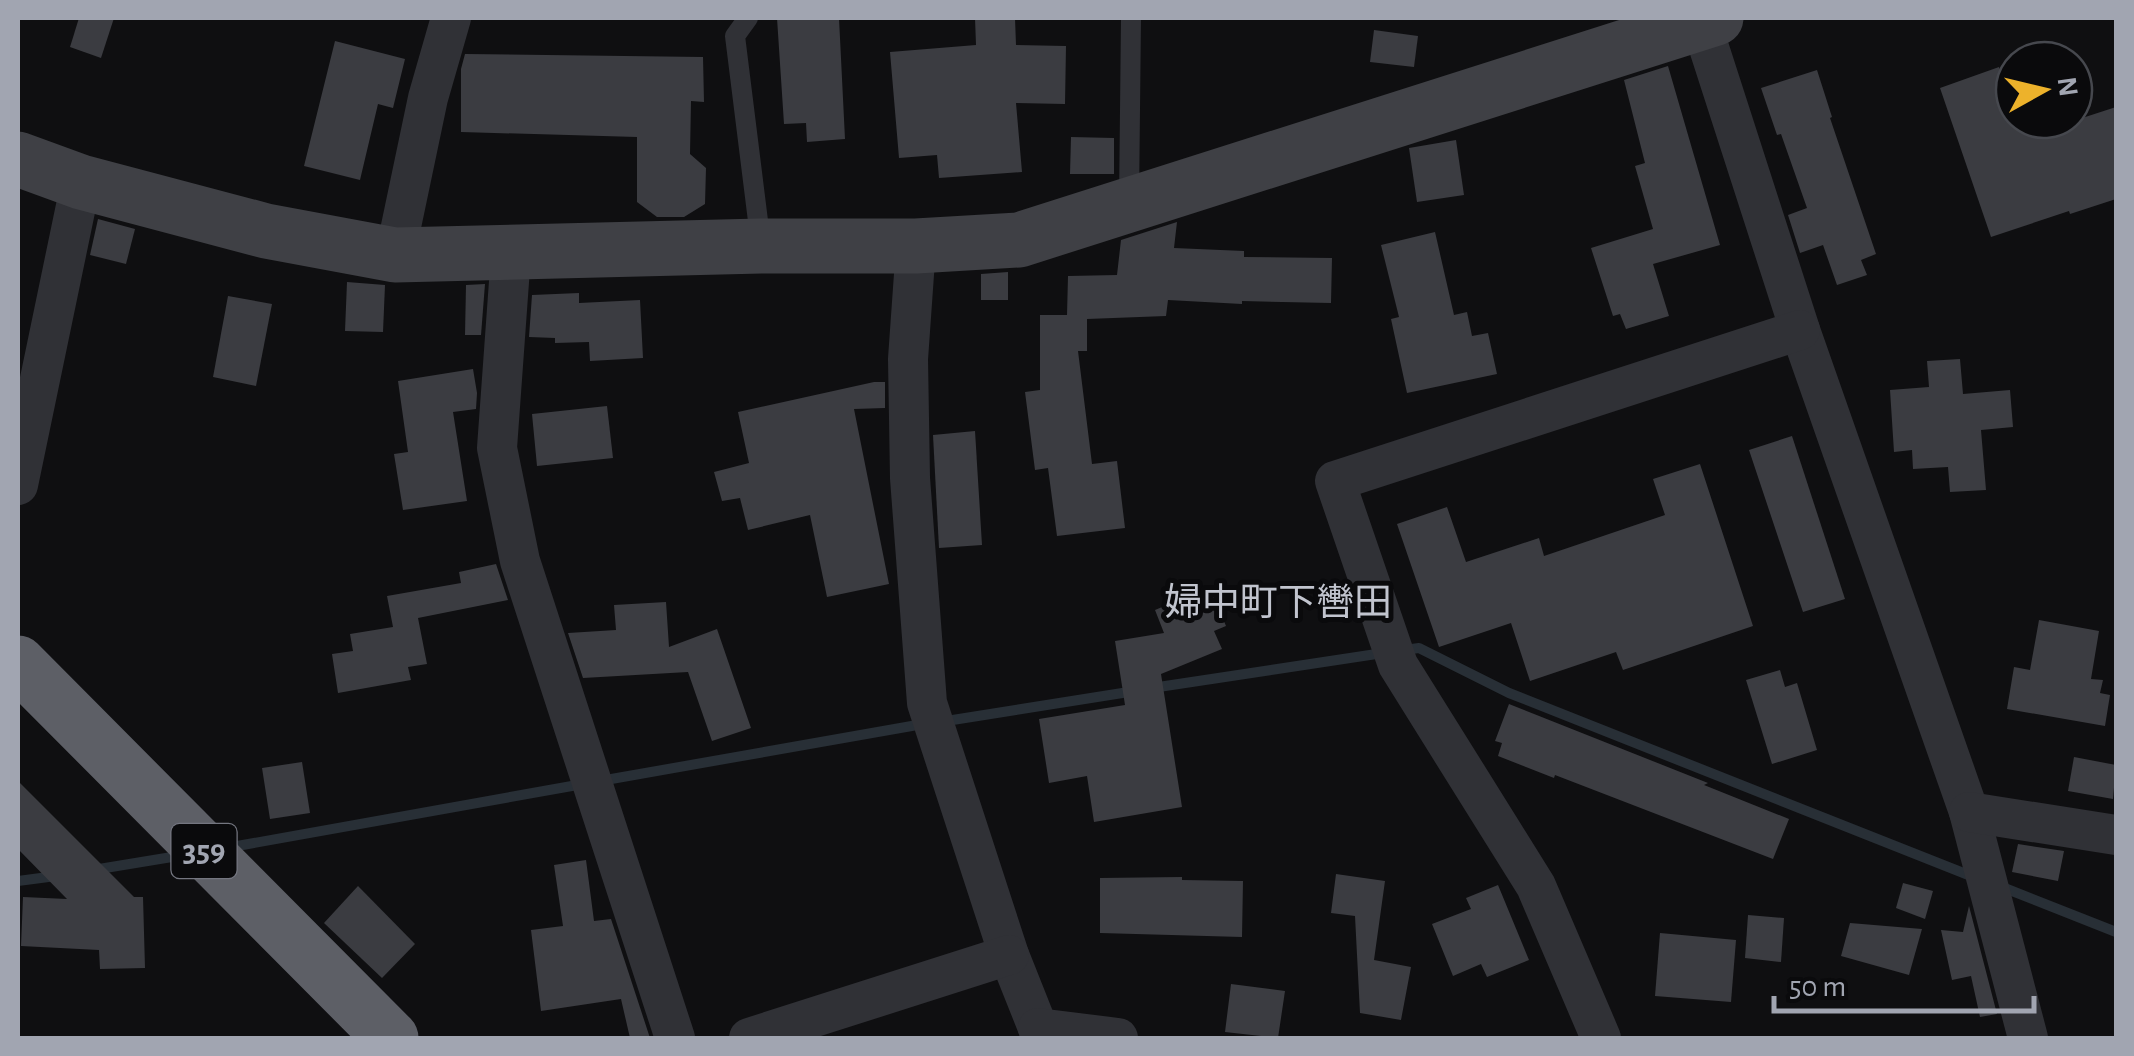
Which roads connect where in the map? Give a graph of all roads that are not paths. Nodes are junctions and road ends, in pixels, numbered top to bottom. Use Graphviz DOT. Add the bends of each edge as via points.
graph roads {
  1 [pos="451,18"];
  2 [pos="748,18"];
  3 [pos="1132,18"];
  4 [pos="1708,20"];
  5 [pos="18,159"];
  6 [pos="82,182"];
  7 [pos="1130,204"];
  8 [pos="761,246"];
  9 [pos="916,246"];
  10 [pos="511,254"];
  11 [pos="395,255"];
  12 [pos="1800,330"];
  13 [pos="18,485"];
  14 [pos="18,664"];
  15 [pos="18,718"];
  16 [pos="1969,812"];
  17 [pos="2116,835"];
  18 [pos="1008,955"];
  19 [pos="1040,1033"];
  20 [pos="340,1038"];
  21 [pos="391,1038"];
  22 [pos="675,1038"];
  23 [pos="748,1038"];
  24 [pos="1118,1038"];
  25 [pos="1601,1038"];
  26 [pos="2028,1038"];
  1 -- 11 [label="street"];
  2 -- 8 [label="lane" via="735,36"];
  3 -- 7 [label="lane"];
  4 -- 7 [label="street"];
  4 -- 12 [label="street"];
  5 -- 6 [label="street"];
  6 -- 11 [label="street" via="266,231"];
  6 -- 13 [label="street"];
  7 -- 9 [label="street" via="1019,240"];
  8 -- 9 [label="street"];
  8 -- 10 [label="street"];
  9 -- 18 [label="street" via="908,360 910,478 927,703"];
  10 -- 11 [label="street"];
  10 -- 22 [label="street" via="498,448 520,562"];
  12 -- 16 [label="street"];
  12 -- 25 [label="street" via="1335,481 1398,665 1536,886"];
  14 -- 21 [label="highway, 359"];
  15 -- 20 [label="highway, 359"];
  16 -- 17 [label="street"];
  16 -- 26 [label="street"];
  18 -- 19 [label="street"];
  18 -- 23 [label="street"];
  19 -- 24 [label="street"];
}
